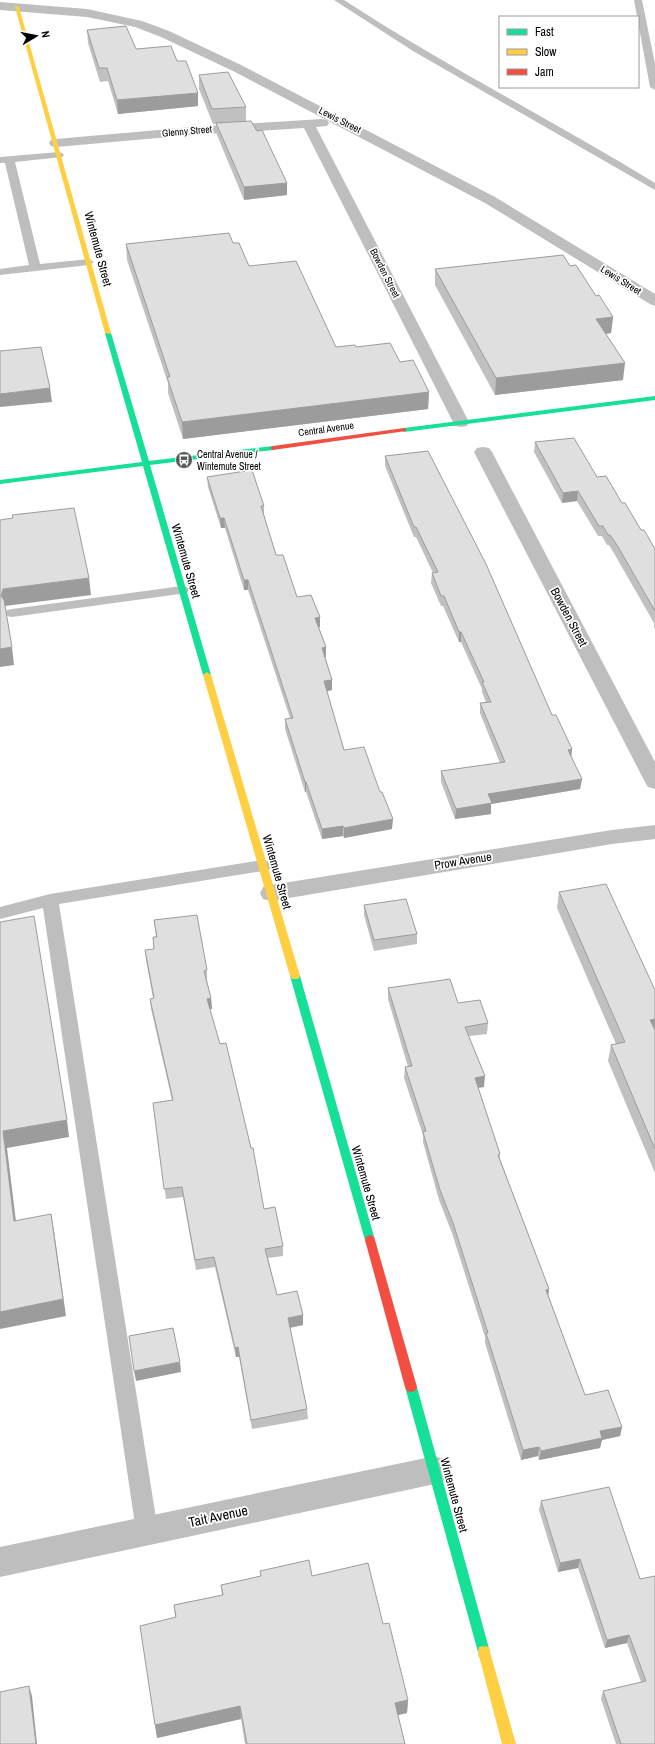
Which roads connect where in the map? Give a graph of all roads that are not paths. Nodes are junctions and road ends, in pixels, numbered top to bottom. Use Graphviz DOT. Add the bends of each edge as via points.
graph roads {
  1 [pos="338,0"];
  2 [pos="638,0"];
  3 [pos="0,6"];
  4 [pos="17,7"];
  5 [pos="655,87"];
  6 [pos="342,122"];
  7 [pos="308,124"];
  8 [pos="58,149"];
  9 [pos="4,159"];
  10 [pos="655,187"];
  11 [pos="89,262"];
  12 [pos="35,268"];
  13 [pos="0,272"];
  14 [pos="655,301"];
  15 [pos="655,398"];
  16 [pos="461,422"];
  17 [pos="483,452"];
  18 [pos="146,465"];
  19 [pos="0,482"];
  20 [pos="182,590"];
  21 [pos="12,613"];
  22 [pos="655,782"];
  23 [pos="655,832"];
  24 [pos="263,866"];
  25 [pos="271,893"];
  26 [pos="50,900"];
  27 [pos="0,913"];
  28 [pos="435,1470"];
  29 [pos="147,1531"];
  30 [pos="0,1562"];
  31 [pos="509,1744"];
  1 -- 10 [label="lane" via="456,73"];
  2 -- 5 [label="lane"];
  3 -- 4 [label="street, Lewis Street"];
  4 -- 6 [label="street, Lewis Street" via="87,13 138,24 230,64"];
  4 -- 8 [label="street, Wintemute Street"];
  6 -- 7 [label="street, Glenny Street"];
  6 -- 14 [label="street, Lewis Street" via="490,200"];
  7 -- 8 [label="street, Glenny Street" via="192,131"];
  7 -- 16 [label="street, Bowden Street"];
  8 -- 9 [label="lane"];
  8 -- 11 [label="street, Wintemute Street"];
  9 -- 12 [label="lane"];
  11 -- 12 [label="lane"];
  11 -- 18 [label="street, Wintemute Street"];
  12 -- 13 [label="lane"];
  15 -- 16 [label="street, Central Avenue"];
  16 -- 18 [label="street, Central Avenue"];
  17 -- 22 [label="street, Bowden Street"];
  18 -- 19 [label="street, Central Avenue"];
  18 -- 20 [label="street, Wintemute Street"];
  20 -- 21 [label="lane"];
  20 -- 24 [label="street, Wintemute Street"];
  23 -- 25 [label="street, Prow Avenue"];
  24 -- 25 [label="street, Wintemute Street"];
  24 -- 26 [label="lane"];
  25 -- 28 [label="street, Wintemute Street"];
  26 -- 27 [label="lane"];
  26 -- 29 [label="lane"];
  28 -- 29 [label="street, Tait Avenue"];
  28 -- 31 [label="street, Wintemute Street"];
  29 -- 30 [label="street, Tait Avenue"];
}
